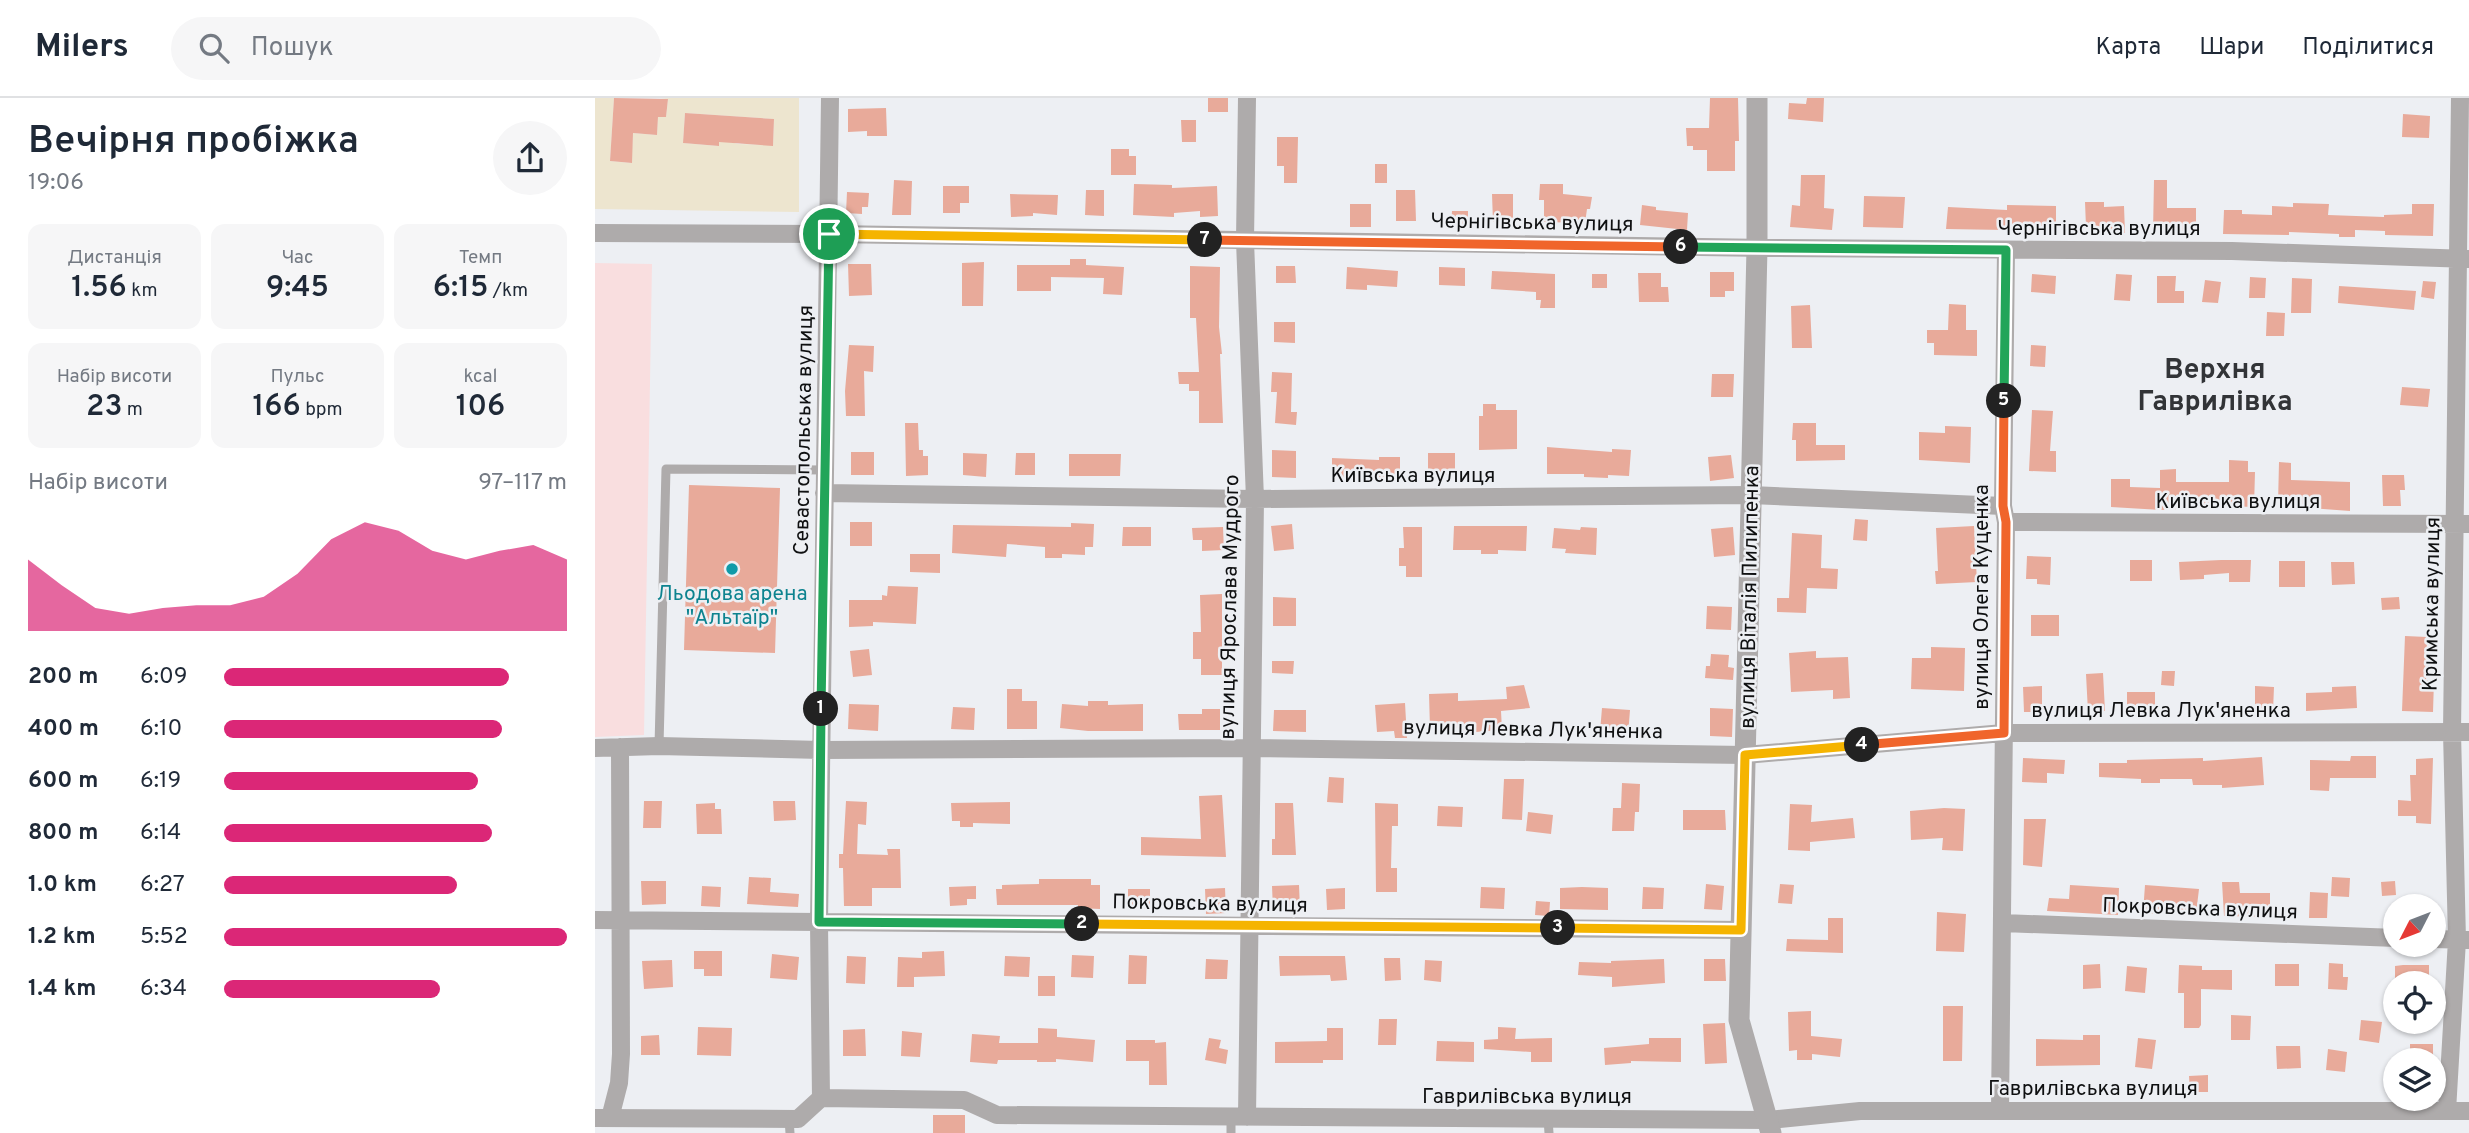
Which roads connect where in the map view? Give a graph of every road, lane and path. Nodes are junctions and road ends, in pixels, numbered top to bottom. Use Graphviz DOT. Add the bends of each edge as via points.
graph roads {
  1 [pos="830,98"];
  2 [pos="1247,98"];
  3 [pos="1757,98"];
  4 [pos="2460,98"];
  5 [pos="595,233"];
  6 [pos="829,234"];
  7 [pos="1245,241"];
  8 [pos="1757,248"];
  9 [pos="2006,250"];
  10 [pos="2464,258"];
  11 [pos="825,470"];
  12 [pos="824,493"];
  13 [pos="1751,495"];
  14 [pos="1255,499"];
  15 [pos="2004,514"];
  16 [pos="2462,524"];
  17 [pos="2461,732"];
  18 [pos="2004,733"];
  19 [pos="620,747"];
  20 [pos="659,747"];
  21 [pos="595,748"];
  22 [pos="1251,748"];
  23 [pos="821,750"];
  24 [pos="1745,755"];
  25 [pos="595,920"];
  26 [pos="620,921"];
  27 [pos="819,922"];
  28 [pos="2003,923"];
  29 [pos="1248,926"];
  30 [pos="1741,930"];
  31 [pos="2383,938"];
  32 [pos="2463,940"];
  33 [pos="821,1098"];
  34 [pos="2000,1111"];
  35 [pos="2447,1111"];
  36 [pos="2469,1111"];
  37 [pos="997,1115"];
  38 [pos="602,1118"];
  39 [pos="1237,1122"];
  40 [pos="790,1126"];
  41 [pos="1549,1126"];
  42 [pos="1612,1126"];
  43 [pos="1770,1127"];
  44 [pos="995,1133"];
  1 -- 6 [label="street, Севастопольська вулиця"];
  2 -- 7 [label="street, вулиця Ярослава Мудрого"];
  3 -- 8 [label="street, вулиця Віталія Пилипенка"];
  4 -- 10 [label="street, Кримська вулиця"];
  5 -- 6 [label="street, Чернігівська вулиця"];
  6 -- 7 [label="street, Чернігівська вулиця"];
  6 -- 11 [label="street, Севастопольська вулиця"];
  7 -- 8 [label="street, Чернігівська вулиця"];
  7 -- 14 [label="street, вулиця Ярослава Мудрого"];
  8 -- 9 [label="street, Чернігівська вулиця"];
  8 -- 13 [label="street, вулиця Віталія Пилипенка"];
  9 -- 10 [label="street, Чернігівська вулиця"];
  9 -- 15 [label="street, вулиця Олега Куценка"];
  10 -- 16 [label="street, Кримська вулиця"];
  11 -- 12 [label="street, Севастопольська вулиця"];
  11 -- 20 [label="lane" via="666,469"];
  12 -- 14 [label="street, Київська вулиця"];
  12 -- 23 [label="street, Севастопольська вулиця"];
  13 -- 14 [label="street, Київська вулиця"];
  13 -- 15 [label="street, Київська вулиця"];
  13 -- 24 [label="street, вулиця Віталія Пилипенка"];
  14 -- 22 [label="street, вулиця Ярослава Мудрого"];
  15 -- 16 [label="street, Київська вулиця"];
  15 -- 18 [label="street, вулиця Олега Куценка"];
  16 -- 17 [label="street, Кримська вулиця"];
  17 -- 18 [label="street, вулиця Левка Лук'яненка"];
  17 -- 32 [label="street, Кримська вулиця"];
  18 -- 24 [label="street, вулиця Левка Лук'яненка"];
  18 -- 28 [label="street, вулиця Олега Куценка"];
  19 -- 20 [label="street, вулиця Левка Лук'яненка"];
  19 -- 21 [label="street, вулиця Левка Лук'яненка"];
  19 -- 26 [label="street"];
  20 -- 23 [label="street, вулиця Левка Лук'яненка"];
  22 -- 23 [label="street, вулиця Левка Лук'яненка"];
  22 -- 24 [label="street, вулиця Левка Лук'яненка"];
  22 -- 29 [label="street, вулиця Ярослава Мудрого"];
  23 -- 27 [label="street, Севастопольська вулиця"];
  24 -- 30 [label="street, вулиця Віталія Пилипенка"];
  25 -- 26 [label="street, Покровська вулиця"];
  26 -- 27 [label="street, Покровська вулиця"];
  26 -- 38 [label="street" via="619,1083"];
  27 -- 29 [label="street, Покровська вулиця"];
  27 -- 33 [label="street, Севастопольська вулиця"];
  28 -- 31 [label="street, Покровська вулиця"];
  28 -- 34 [label="street, вулиця Олега Куценка"];
  29 -- 30 [label="street, Покровська вулиця"];
  29 -- 39 [label="street, вулиця Ярослава Мудрого"];
  30 -- 43 [label="street, вулиця Віталія Пилипенка" via="1738,1020"];
  32 -- 35 [label="street, Кримська вулиця"];
  33 -- 37 [label="street, Гаврилівська вулиця" via="964,1100"];
  33 -- 40 [label="street"];
  34 -- 35 [label="street, Гаврилівська вулиця"];
  34 -- 43 [label="street, Гаврилівська вулиця" via="1860,1111"];
  35 -- 36 [label="street, Гаврилівська вулиця"];
  37 -- 39 [label="street, Гаврилівська вулиця"];
  37 -- 44 [label="street"];
  38 -- 40 [label="street"];
  39 -- 41 [label="street, Гаврилівська вулиця"];
  41 -- 42 [label="street, Гаврилівська вулиця"];
  42 -- 43 [label="street, Гаврилівська вулиця"];
}
